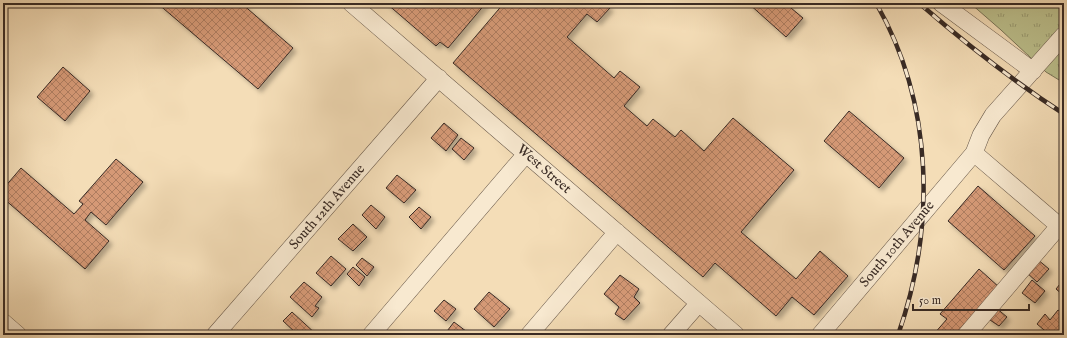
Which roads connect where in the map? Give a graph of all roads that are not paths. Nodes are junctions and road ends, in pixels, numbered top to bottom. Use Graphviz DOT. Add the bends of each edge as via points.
graph roads {
  1 [pos="351,3"];
  2 [pos="942,3"];
  3 [pos="1064,35"];
  4 [pos="1032,71"];
  5 [pos="439,78"];
  6 [pos="974,152"];
  7 [pos="526,154"];
  8 [pos="1062,228"];
  9 [pos="617,232"];
  10 [pos="699,302"];
  11 [pos="3,322"];
  12 [pos="18,335"];
  13 [pos="215,335"];
  14 [pos="371,335"];
  15 [pos="529,335"];
  16 [pos="671,335"];
  17 [pos="736,335"];
  18 [pos="820,335"];
  19 [pos="966,335"];
  1 -- 5 [label="street, West Street"];
  2 -- 4 [label="street"];
  3 -- 4 [label="street, South 10th Avenue"];
  4 -- 6 [label="street, South 10th Avenue" via="993,115"];
  5 -- 7 [label="street, West Street"];
  5 -- 13 [label="street, South 12th Avenue"];
  6 -- 8 [label="street"];
  6 -- 18 [label="street, South 10th Avenue"];
  7 -- 9 [label="street, West Street"];
  7 -- 14 [label="street"];
  8 -- 19 [label="street"];
  9 -- 10 [label="street, West Street"];
  9 -- 15 [label="street"];
  10 -- 16 [label="street"];
  10 -- 17 [label="street, West Street"];
  11 -- 12 [label="street"];
}
